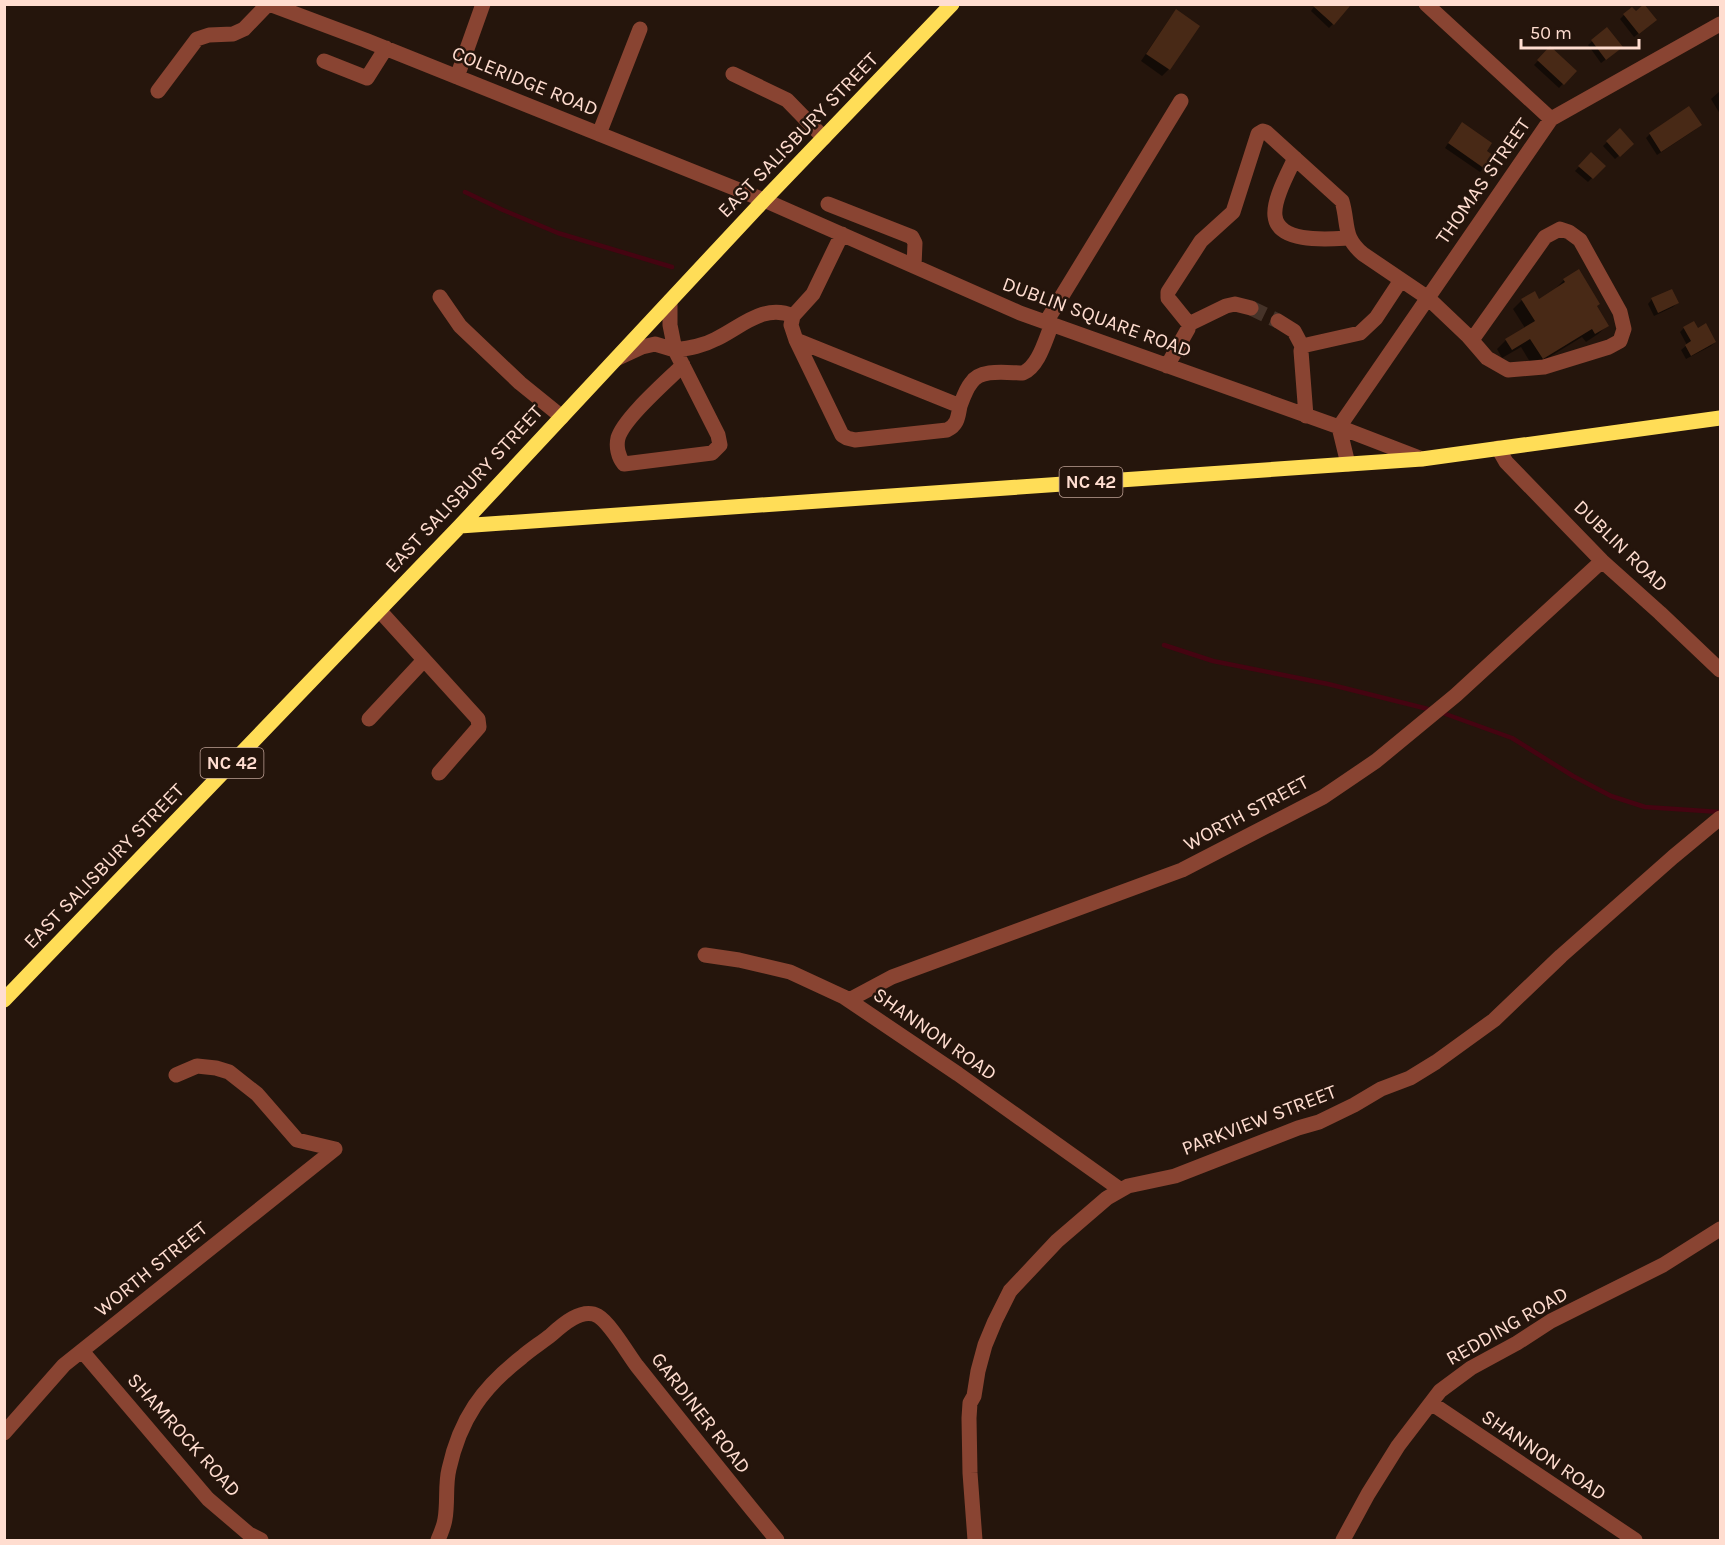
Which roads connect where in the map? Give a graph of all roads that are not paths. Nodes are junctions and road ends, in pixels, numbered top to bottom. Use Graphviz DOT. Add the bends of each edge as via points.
graph roads {
  1 [pos="268,4"];
  2 [pos="483,4"];
  3 [pos="1426,4"];
  4 [pos="949,5"];
  5 [pos="1720,24"];
  6 [pos="640,29"];
  7 [pos="386,48"];
  8 [pos="324,61"];
  9 [pos="733,74"];
  10 [pos="457,76"];
  11 [pos="158,91"];
  12 [pos="1181,101"];
  13 [pos="1551,119"];
  14 [pos="599,134"];
  15 [pos="824,138"];
  16 [pos="1295,158"];
  17 [pos="764,200"];
  18 [pos="828,204"];
  19 [pos="842,234"];
  20 [pos="1349,238"];
  21 [pos="914,266"];
  22 [pos="1401,280"];
  23 [pos="440,297"];
  24 [pos="1428,298"];
  25 [pos="670,301"];
  26 [pos="1251,308"];
  27 [pos="793,316"];
  28 [pos="1278,321"];
  29 [pos="1049,323"];
  30 [pos="1189,324"];
  31 [pos="796,340"];
  32 [pos="1472,340"];
  33 [pos="1302,346"];
  34 [pos="675,350"];
  35 [pos="616,359"];
  36 [pos="683,365"];
  37 [pos="1167,366"];
  38 [pos="960,406"];
  39 [pos="1306,416"];
  40 [pos="561,417"];
  41 [pos="1720,418"];
  42 [pos="1339,427"];
  43 [pos="1498,448"];
  44 [pos="1422,459"];
  45 [pos="1348,464"];
  46 [pos="460,526"];
  47 [pos="1602,561"];
  48 [pos="379,610"];
  49 [pos="424,660"];
  50 [pos="1720,670"];
  51 [pos="369,719"];
  52 [pos="439,773"];
  53 [pos="1720,818"];
  54 [pos="705,955"];
  55 [pos="4,1000"];
  56 [pos="849,1000"];
  57 [pos="176,1075"];
  58 [pos="1121,1190"];
  59 [pos="1720,1229"];
  60 [pos="82,1351"];
  61 [pos="1431,1403"];
  62 [pos="4,1432"];
  63 [pos="261,1540"];
  64 [pos="438,1540"];
  65 [pos="777,1540"];
  66 [pos="975,1540"];
  67 [pos="1343,1540"];
  68 [pos="1635,1540"];
  1 -- 7 [label="street, COLERIDGE ROAD"];
  1 -- 11 [label="street" via="244,29 197,39"];
  2 -- 10 [label="street"];
  3 -- 13 [label="street"];
  4 -- 15 [label="main road, EAST SALISBURY STREET"];
  5 -- 13 [label="street, THOMAS STREET"];
  6 -- 14 [label="street"];
  7 -- 8 [label="street" via="367,78"];
  7 -- 10 [label="street, COLERIDGE ROAD"];
  9 -- 15 [label="street" via="787,100"];
  10 -- 14 [label="street, COLERIDGE ROAD"];
  12 -- 29 [label="street"];
  13 -- 24 [label="street, THOMAS STREET"];
  14 -- 17 [label="street, COLERIDGE ROAD"];
  15 -- 17 [label="main road, EAST SALISBURY STREET"];
  16 -- 20 [label="street" via="1342,201"];
  16 -- 20 [label="street" via="1278,195 1274,214 1277,225 1304,238"];
  16 -- 30 [label="street" via="1266,132 1258,134 1233,212 1201,240 1168,292 1168,298"];
  17 -- 19 [label="street, DUBLIN SQUARE ROAD"];
  17 -- 25 [label="main road, EAST SALISBURY STREET"];
  18 -- 21 [label="street" via="912,237"];
  19 -- 21 [label="street, DUBLIN SQUARE ROAD"];
  19 -- 27 [label="street" via="813,294"];
  20 -- 22 [label="street" via="1353,246"];
  21 -- 29 [label="street, DUBLIN SQUARE ROAD"];
  22 -- 24 [label="street"];
  22 -- 33 [label="street" via="1376,318 1360,333"];
  23 -- 40 [label="street" via="460,326"];
  24 -- 32 [label="street"];
  24 -- 42 [label="street, THOMAS STREET"];
  25 -- 34 [label="street"];
  25 -- 35 [label="main road, EAST SALISBURY STREET"];
  26 -- 30 [label="street" via="1226,306"];
  27 -- 31 [label="street" via="792,334"];
  27 -- 34 [label="street" via="767,312 715,340"];
  28 -- 33 [label="street" via="1294,331"];
  29 -- 37 [label="street, DUBLIN SQUARE ROAD"];
  29 -- 38 [label="street" via="1029,370 976,376"];
  30 -- 37 [label="street"];
  31 -- 38 [label="street"];
  31 -- 38 [label="street" via="842,435 847,438 947,430 956,423"];
  32 -- 32 [label="street" via="1487,358 1508,370 1544,367 1609,347 1620,341 1624,329 1620,312 1580,240 1560,229 1545,237"];
  33 -- 39 [label="street"];
  34 -- 35 [label="street" via="655,344"];
  34 -- 36 [label="street"];
  35 -- 40 [label="main road, EAST SALISBURY STREET"];
  36 -- 36 [label="street" via="720,445 712,453 624,464 617,450 618,437 629,419"];
  37 -- 39 [label="street, DUBLIN SQUARE ROAD"];
  39 -- 42 [label="street, DUBLIN SQUARE ROAD"];
  40 -- 46 [label="main road, EAST SALISBURY STREET"];
  41 -- 43 [label="main road, NC 42"];
  42 -- 44 [label="street, DUBLIN SQUARE ROAD"];
  42 -- 45 [label="street"];
  43 -- 44 [label="main road, NC 42"];
  43 -- 47 [label="street, DUBLIN ROAD" via="1506,462"];
  44 -- 45 [label="main road, NC 42"];
  45 -- 46 [label="main road, NC 42"];
  46 -- 48 [label="main road, EAST SALISBURY STREET / NC 42"];
  47 -- 50 [label="street, DUBLIN ROAD"];
  47 -- 56 [label="street, WORTH STREET" via="1456,695 1376,761 1323,797 1182,870 892,977"];
  48 -- 49 [label="street"];
  48 -- 55 [label="main road, EAST SALISBURY STREET / NC 42"];
  49 -- 51 [label="street"];
  49 -- 52 [label="street" via="478,719 479,727"];
  53 -- 58 [label="street, PARKVIEW STREET" via="1561,956 1494,1020 1436,1062 1319,1122 1175,1176"];
  54 -- 56 [label="street, SHANNON ROAD" via="790,972"];
  56 -- 58 [label="street, SHANNON ROAD"];
  57 -- 60 [label="street, WORTH STREET" via="197,1066 229,1072 257,1094 297,1140 335,1149"];
  58 -- 66 [label="street, PARKVIEW STREET" via="1057,1240 1010,1291 995,1321 970,1403"];
  59 -- 61 [label="street, REDDING ROAD" via="1663,1265 1566,1312 1471,1368 1440,1391"];
  60 -- 62 [label="street, WORTH STREET" via="64,1365"];
  60 -- 63 [label="street, SHAMROCK ROAD" via="208,1499"];
  61 -- 67 [label="street, REDDING ROAD" via="1398,1446"];
  61 -- 68 [label="street, SHANNON ROAD"];
  64 -- 65 [label="street, GARDINER ROAD" via="445,1519 448,1471 474,1405 508,1368 563,1324 586,1313 604,1320"];
}
